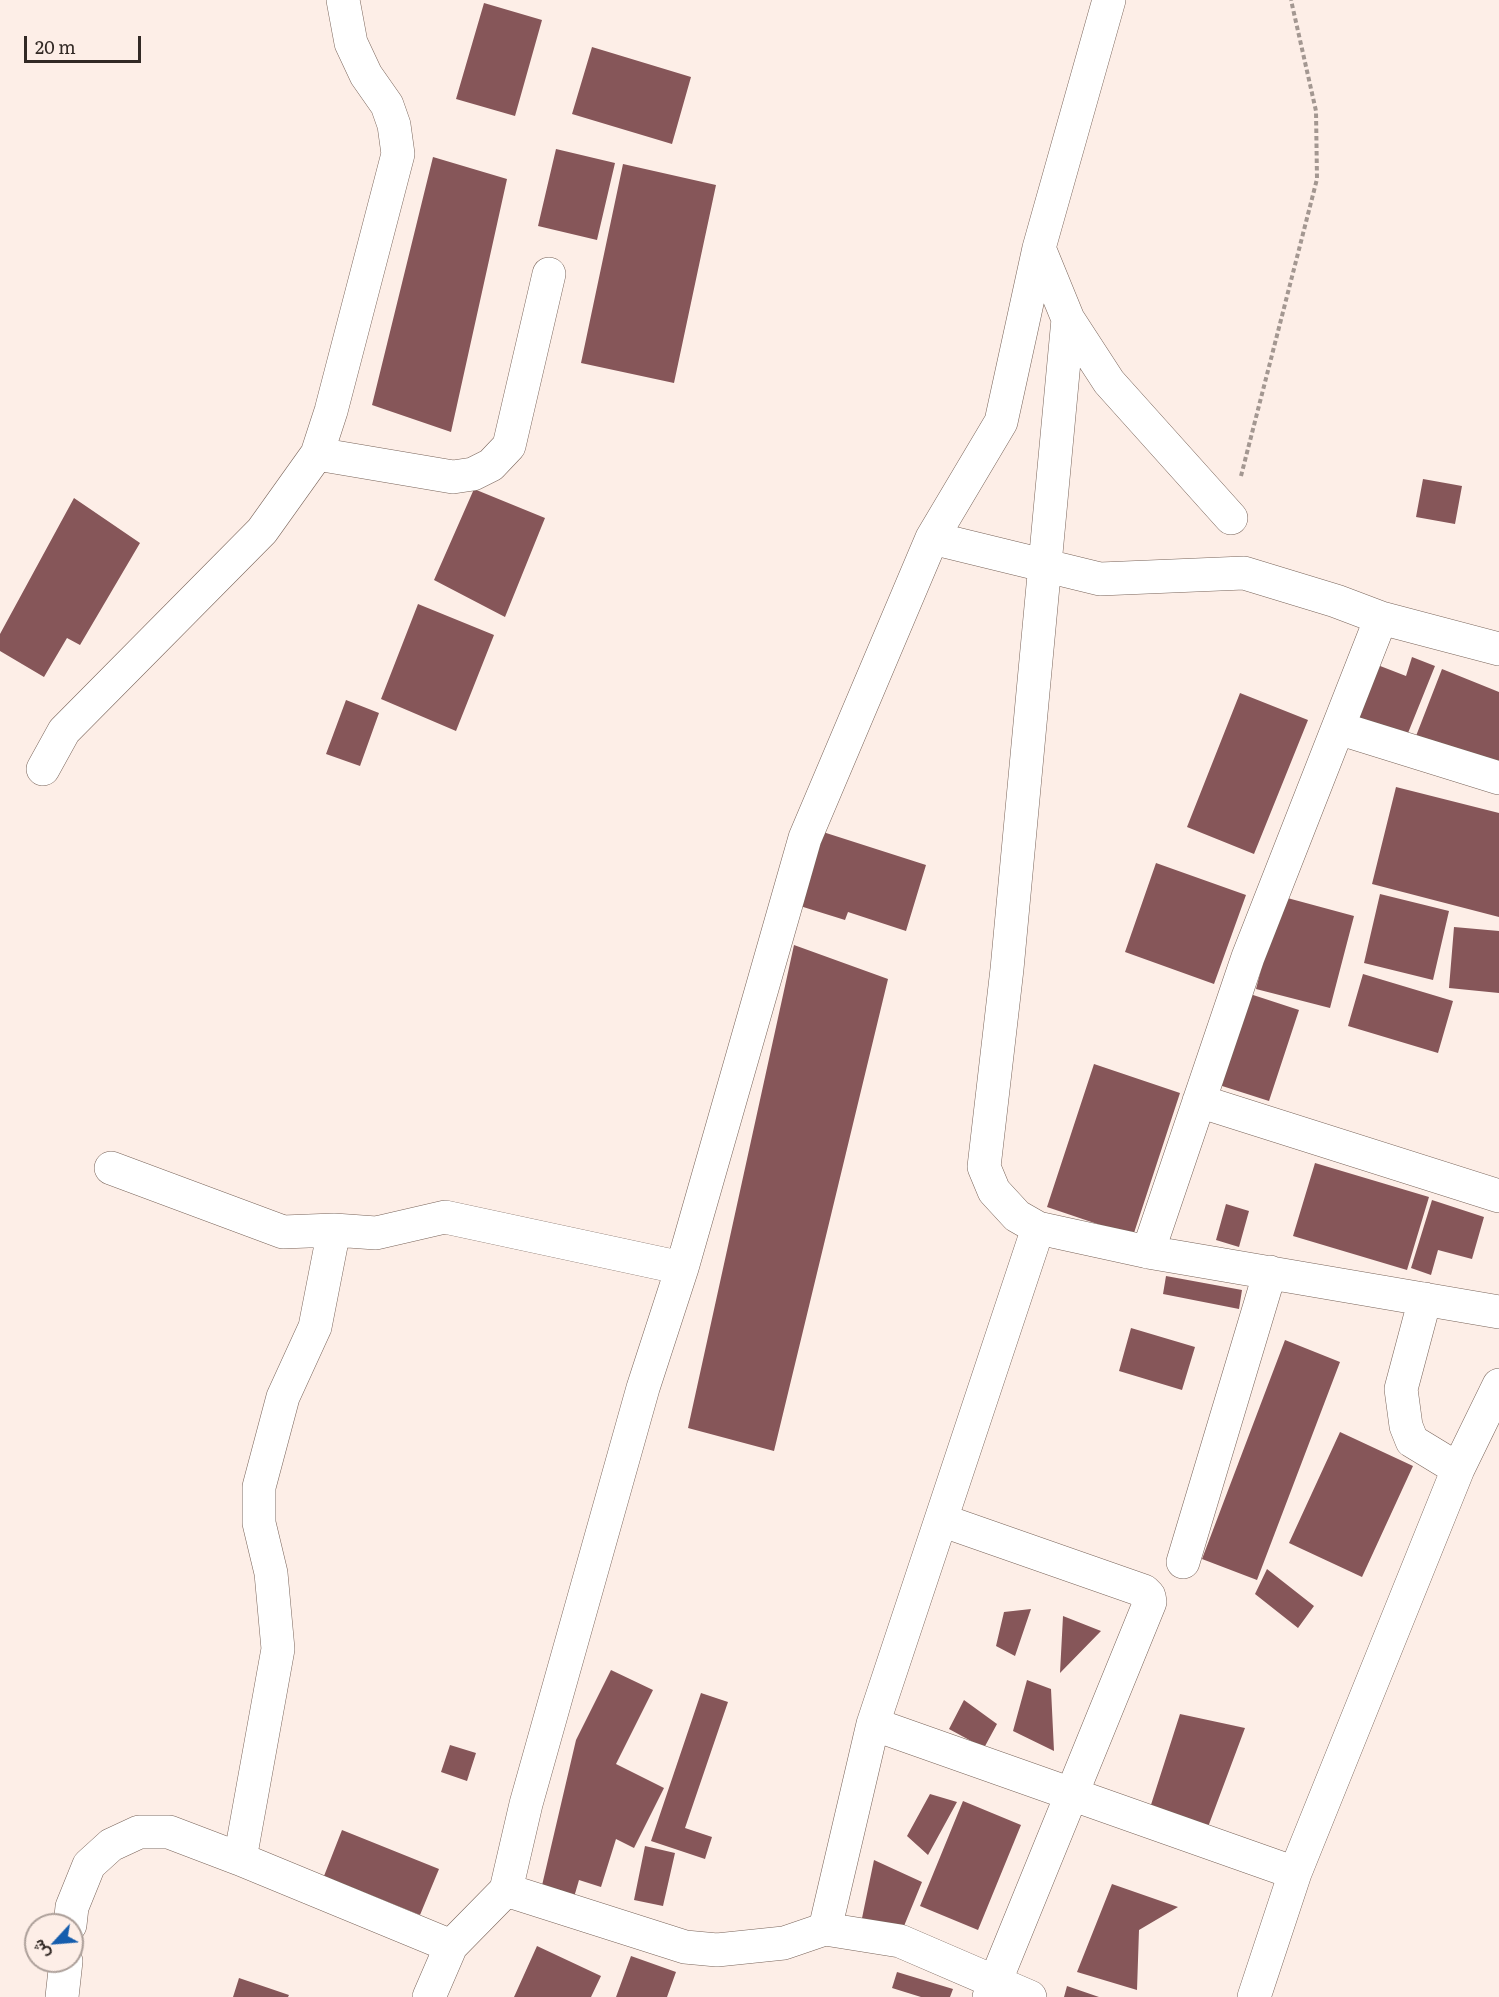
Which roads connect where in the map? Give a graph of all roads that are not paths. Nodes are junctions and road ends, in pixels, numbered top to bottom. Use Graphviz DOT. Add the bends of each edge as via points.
graph roads {
  1 [pos="343,0"];
  2 [pos="1109,0"];
  3 [pos="1039,248"];
  4 [pos="549,274"];
  5 [pos="1068,319"];
  6 [pos="317,454"];
  7 [pos="1231,518"];
  8 [pos="932,538"];
  9 [pos="1046,567"];
  10 [pos="1381,618"];
  11 [pos="1499,649"];
  12 [pos="1338,729"];
  13 [pos="43,769"];
  14 [pos="1499,778"];
  15 [pos="1199,1101"];
  16 [pos="111,1168"];
  17 [pos="1499,1196"];
  18 [pos="1038,1228"];
  19 [pos="334,1230"];
  20 [pos="1148,1251"];
  21 [pos="682,1268"];
  22 [pos="1270,1272"];
  23 [pos="1425,1299"];
  24 [pos="1499,1312"];
  25 [pos="1499,1385"];
  26 [pos="1458,1469"];
  27 [pos="941,1520"];
  28 [pos="1183,1562"];
  29 [pos="873,1725"];
  30 [pos="1072,1793"];
  31 [pos="240,1859"];
  32 [pos="1295,1873"];
  33 [pos="506,1890"];
  34 [pos="71,1913"];
  35 [pos="825,1929"];
  36 [pos="451,1946"];
  37 [pos="65,1973"];
  38 [pos="992,1988"];
  39 [pos="62,1997"];
  40 [pos="429,1997"];
  41 [pos="1030,1997"];
  42 [pos="1254,1997"];
  1 -- 6 [label="street" via="351,43 366,75 387,105 398,154"];
  2 -- 3 [label="street"];
  3 -- 5 [label="street"];
  3 -- 8 [label="street" via="1001,422"];
  4 -- 6 [label="street" via="509,446 490,465 473,474 453,477"];
  5 -- 7 [label="street" via="1109,382"];
  5 -- 9 [label="street"];
  6 -- 13 [label="street" via="262,531 64,731"];
  8 -- 9 [label="street"];
  8 -- 21 [label="street" via="805,838"];
  9 -- 10 [label="street" via="1100,579 1244,573"];
  9 -- 18 [label="street" via="984,1167 994,1191 1017,1216"];
  10 -- 11 [label="street"];
  10 -- 12 [label="street"];
  12 -- 14 [label="street"];
  12 -- 15 [label="street" via="1248,957"];
  15 -- 17 [label="street"];
  15 -- 20 [label="street"];
  16 -- 19 [label="street" via="283,1232"];
  18 -- 20 [label="street"];
  18 -- 27 [label="street"];
  19 -- 21 [label="street" via="376,1233 445,1217"];
  19 -- 31 [label="street" via="315,1327 283,1397 259,1487 259,1523 270,1573 278,1649"];
  20 -- 22 [label="street"];
  21 -- 33 [label="street" via="643,1388 542,1746"];
  22 -- 23 [label="street"];
  22 -- 28 [label="street"];
  23 -- 24 [label="street"];
  23 -- 26 [label="street" via="1401,1389 1406,1426 1412,1440"];
  25 -- 26 [label="street"];
  26 -- 32 [label="street"];
  27 -- 29 [label="street"];
  27 -- 30 [label="street" via="1149,1596 1150,1602"];
  29 -- 30 [label="street"];
  29 -- 35 [label="street"];
  30 -- 32 [label="street"];
  30 -- 38 [label="street"];
  31 -- 34 [label="street" via="170,1832 139,1832 111,1845 89,1865"];
  31 -- 36 [label="street"];
  32 -- 42 [label="street"];
  33 -- 35 [label="street" via="685,1947 717,1950 784,1943"];
  33 -- 36 [label="street"];
  35 -- 38 [label="street" via="900,1941"];
  36 -- 40 [label="street"];
  37 -- 39 [label="street"];
  38 -- 41 [label="street"];
}
